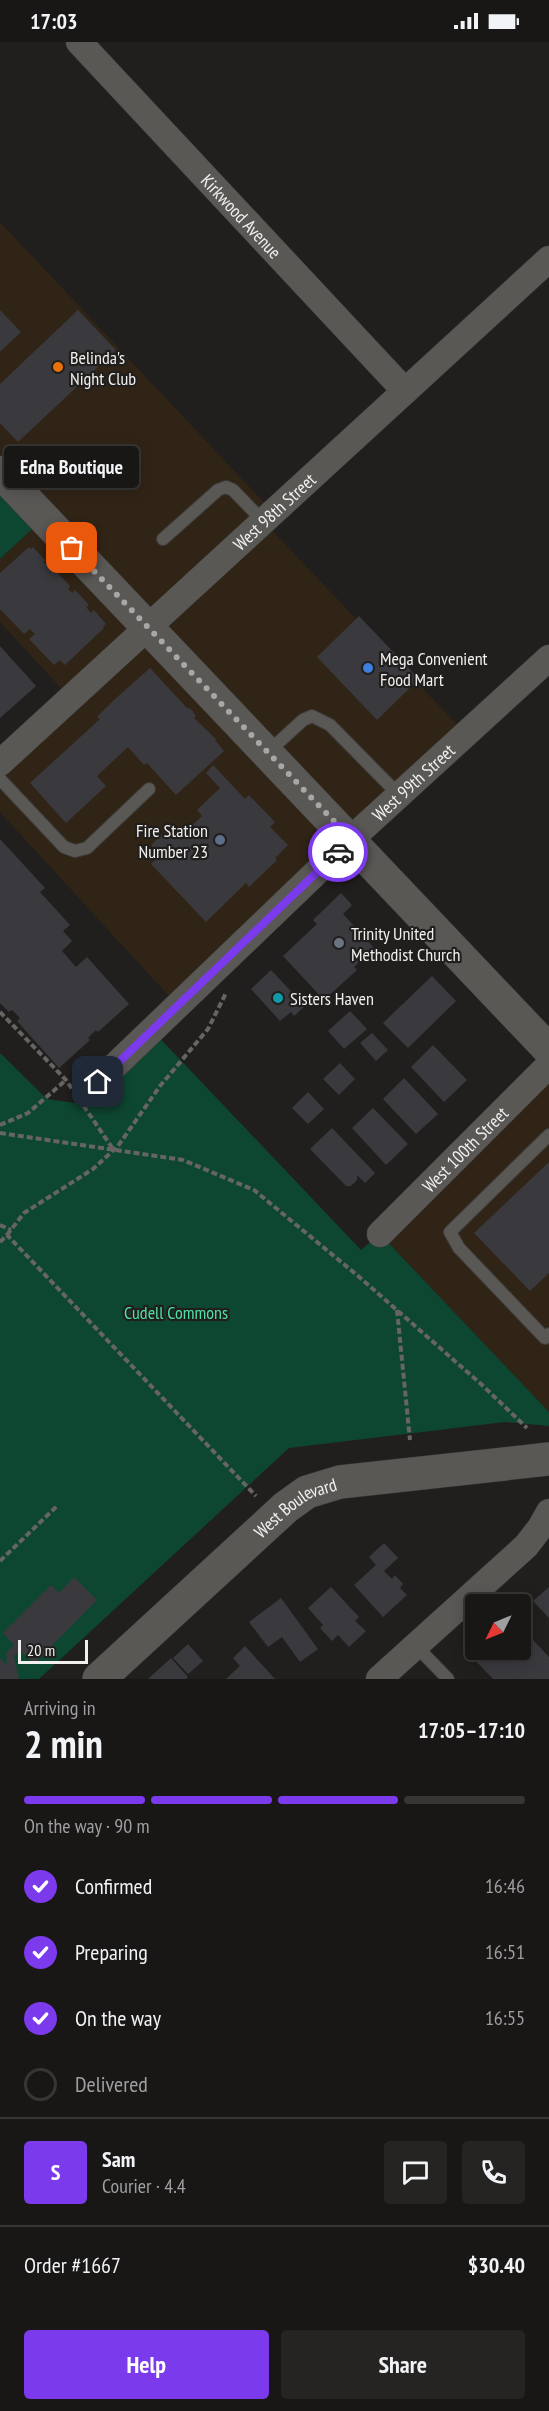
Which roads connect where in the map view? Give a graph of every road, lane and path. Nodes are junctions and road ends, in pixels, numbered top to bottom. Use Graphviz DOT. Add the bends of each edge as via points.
graph roads {
  1 [pos="79,42"];
  2 [pos="549,259"];
  3 [pos="405,392"];
  4 [pos="0,472"];
  5 [pos="263,521"];
  6 [pos="163,539"];
  7 [pos="147,626"];
  8 [pos="549,658"];
  9 [pos="268,752"];
  10 [pos="0,763"];
  11 [pos="0,779"];
  12 [pos="149,789"];
  13 [pos="399,795"];
  14 [pos="351,839"];
  15 [pos="228,989"];
  16 [pos="0,1012"];
  17 [pos="549,1050"];
  18 [pos="549,1065"];
  19 [pos="66,1080"];
  20 [pos="98,1082"];
  21 [pos="0,1125"];
  22 [pos="0,1133"];
  23 [pos="549,1135"];
  24 [pos="114,1150"];
  25 [pos="0,1225"];
  26 [pos="10,1230"];
  27 [pos="380,1234"];
  28 [pos="7,1235"];
  29 [pos="0,1242"];
  30 [pos="397,1310"];
  31 [pos="548,1338"];
  32 [pos="527,1428"];
  33 [pos="410,1440"];
  34 [pos="549,1459"];
  35 [pos="256,1496"];
  36 [pos="57,1506"];
  37 [pos="549,1512"];
  38 [pos="0,1561"];
  39 [pos="416,1646"];
  40 [pos="99,1679"];
  41 [pos="379,1679"];
  42 [pos="448,1679"];
  1 -- 3 [label="street, Kirkwood Avenue"];
  2 -- 3 [label="street, West 98th Street"];
  3 -- 5 [label="street, West 98th Street"];
  4 -- 7 [label="street"];
  5 -- 6 [label="lane" via="226,487"];
  5 -- 7 [label="street, West 98th Street"];
  7 -- 9 [label="street"];
  7 -- 10 [label="street, West 98th Street"];
  8 -- 13 [label="street, West 99th Street"];
  9 -- 13 [label="lane" via="312,716 330,725"];
  9 -- 14 [label="street"];
  11 -- 12 [label="lane" via="64,847 75,851 87,848"];
  13 -- 14 [label="street, West 99th Street"];
  14 -- 17 [label="street"];
  14 -- 20 [label="street, West 99th Street"];
  15 -- 24 [label="path" via="208,1029"];
  16 -- 19 [label="path"];
  18 -- 27 [label="street, West 100th Street"];
  19 -- 21 [label="path" via="28,1113"];
  19 -- 24 [label="path"];
  22 -- 24 [label="path"];
  23 -- 31 [label="lane" via="450,1232 459,1248"];
  24 -- 26 [label="path" via="93,1169 24,1213"];
  24 -- 30 [label="path" via="183,1160 254,1190"];
  25 -- 26 [label="path"];
  26 -- 28 [label="path"];
  28 -- 29 [label="path"];
  28 -- 35 [label="path"];
  30 -- 32 [label="path"];
  30 -- 33 [label="path"];
  34 -- 40 [label="main road, West Boulevard" via="340,1482 307,1492"];
  36 -- 38 [label="path"];
  37 -- 39 [label="street" via="526,1546"];
  39 -- 41 [label="street"];
  39 -- 42 [label="lane"];
}
